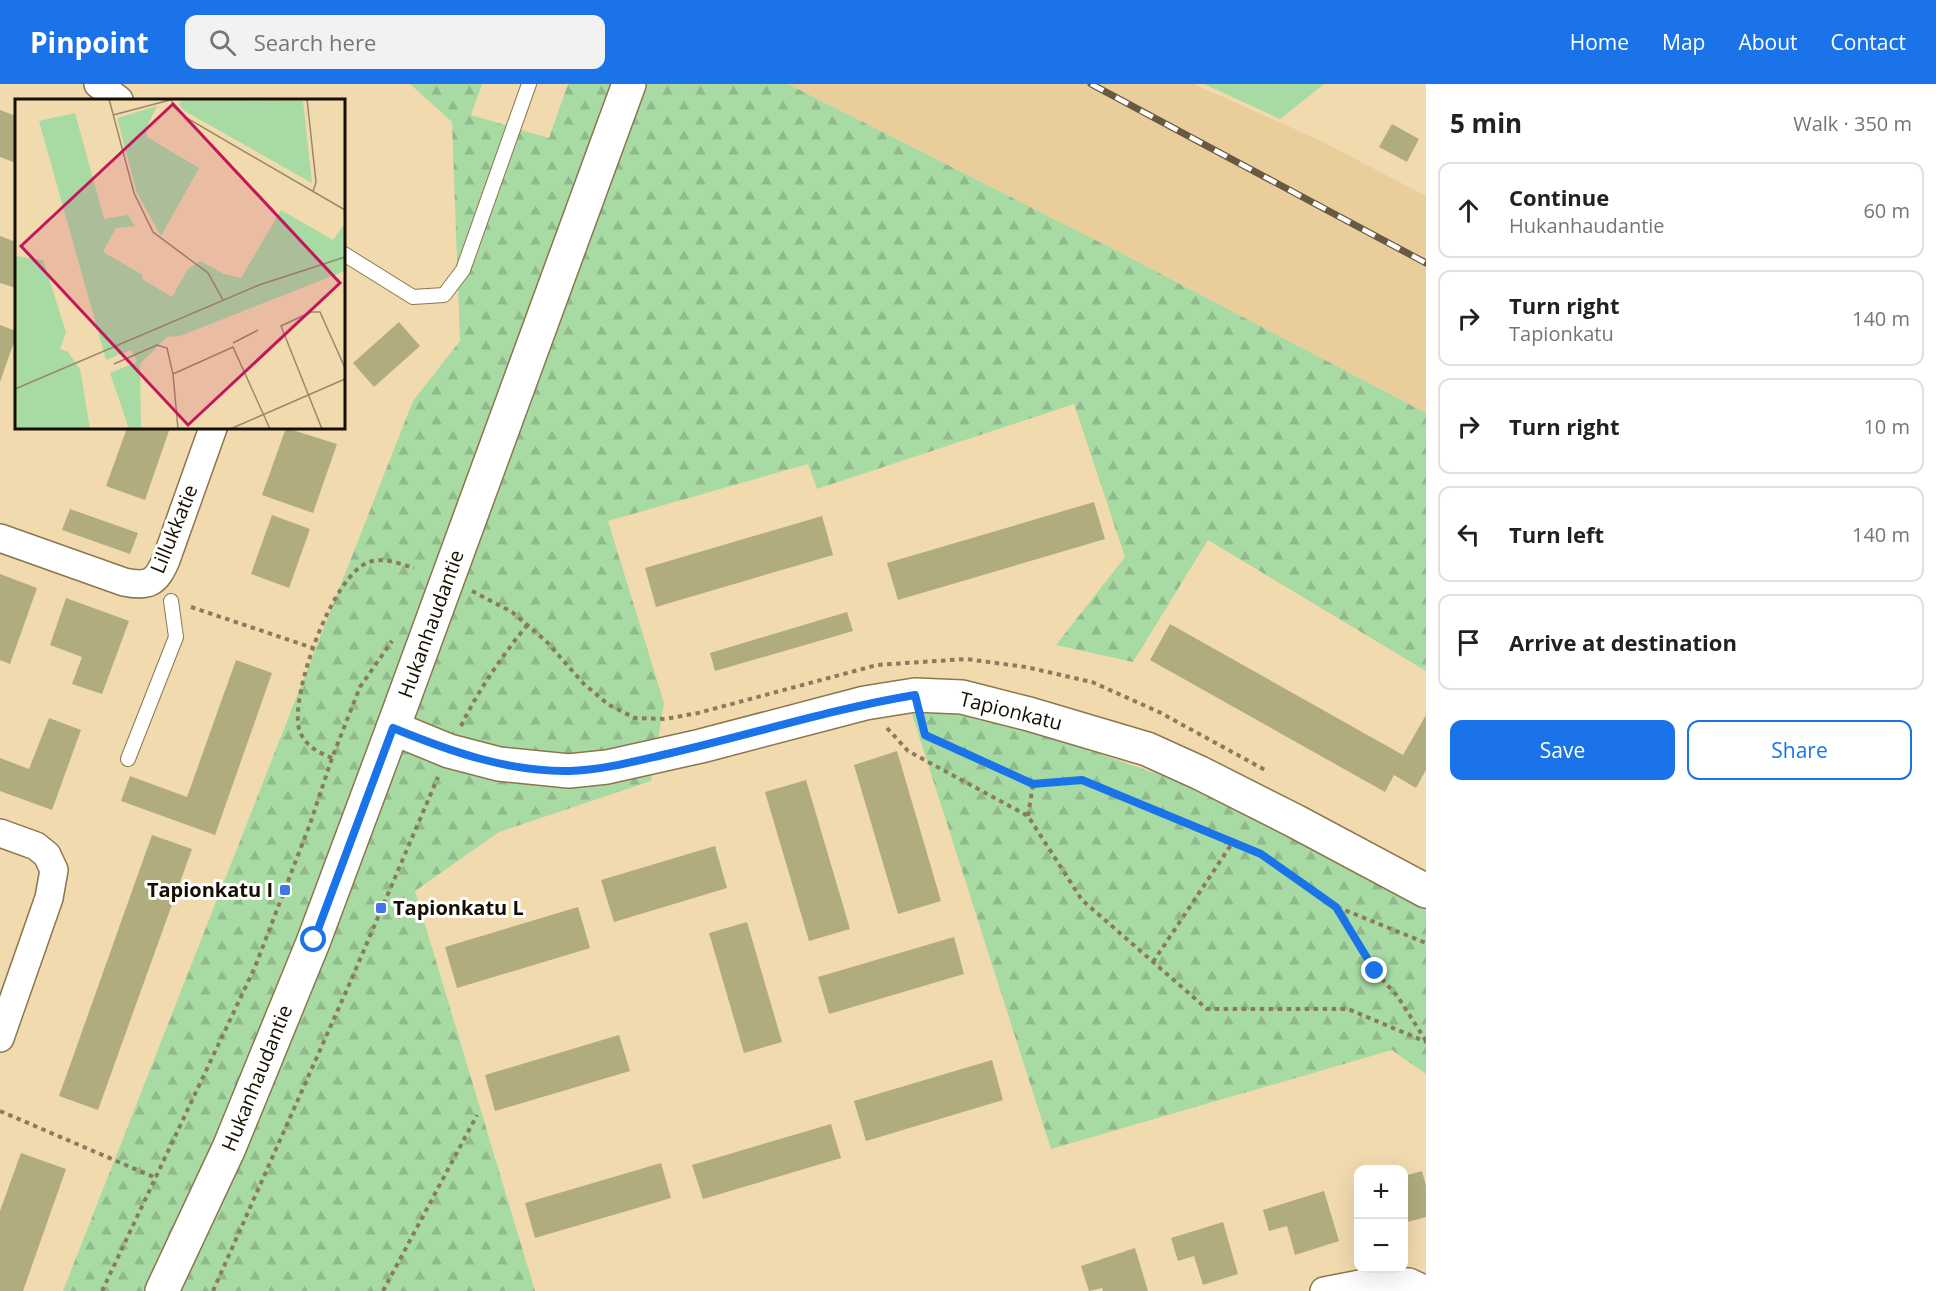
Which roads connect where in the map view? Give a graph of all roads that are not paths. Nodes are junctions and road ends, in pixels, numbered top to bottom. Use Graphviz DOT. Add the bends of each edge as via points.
graph roads {
  1 [pos="98,84"];
  2 [pos="529,84"];
  3 [pos="629,84"];
  4 [pos="117,99"];
  5 [pos="345,255"];
  6 [pos="213,429"];
  7 [pos="0,538"];
  8 [pos="171,600"];
  9 [pos="393,728"];
  10 [pos="128,759"];
  11 [pos="0,833"];
  12 [pos="1426,891"];
  13 [pos="0,1038"];
  14 [pos="1426,1290"];
  15 [pos="162,1291"];
  16 [pos="1324,1291"];
  1 -- 4 [label="street"];
  2 -- 5 [label="lane" via="463,270 444,295 413,297"];
  3 -- 9 [label="main road, Hukanhaudantie"];
  6 -- 7 [label="street, Lillukkatie" via="166,560 152,582 124,582"];
  8 -- 10 [label="lane" via="176,637"];
  9 -- 12 [label="main road, Tapionkatu" via="499,764 569,771 701,746 865,703 915,695 962,697 1147,749 1200,772"];
  9 -- 15 [label="main road, Hukanhaudantie" via="314,940 229,1148"];
  11 -- 13 [label="street" via="36,846 48,855 54,870 49,898"];
  14 -- 16 [label="street" via="1409,1282 1376,1281"];
}
